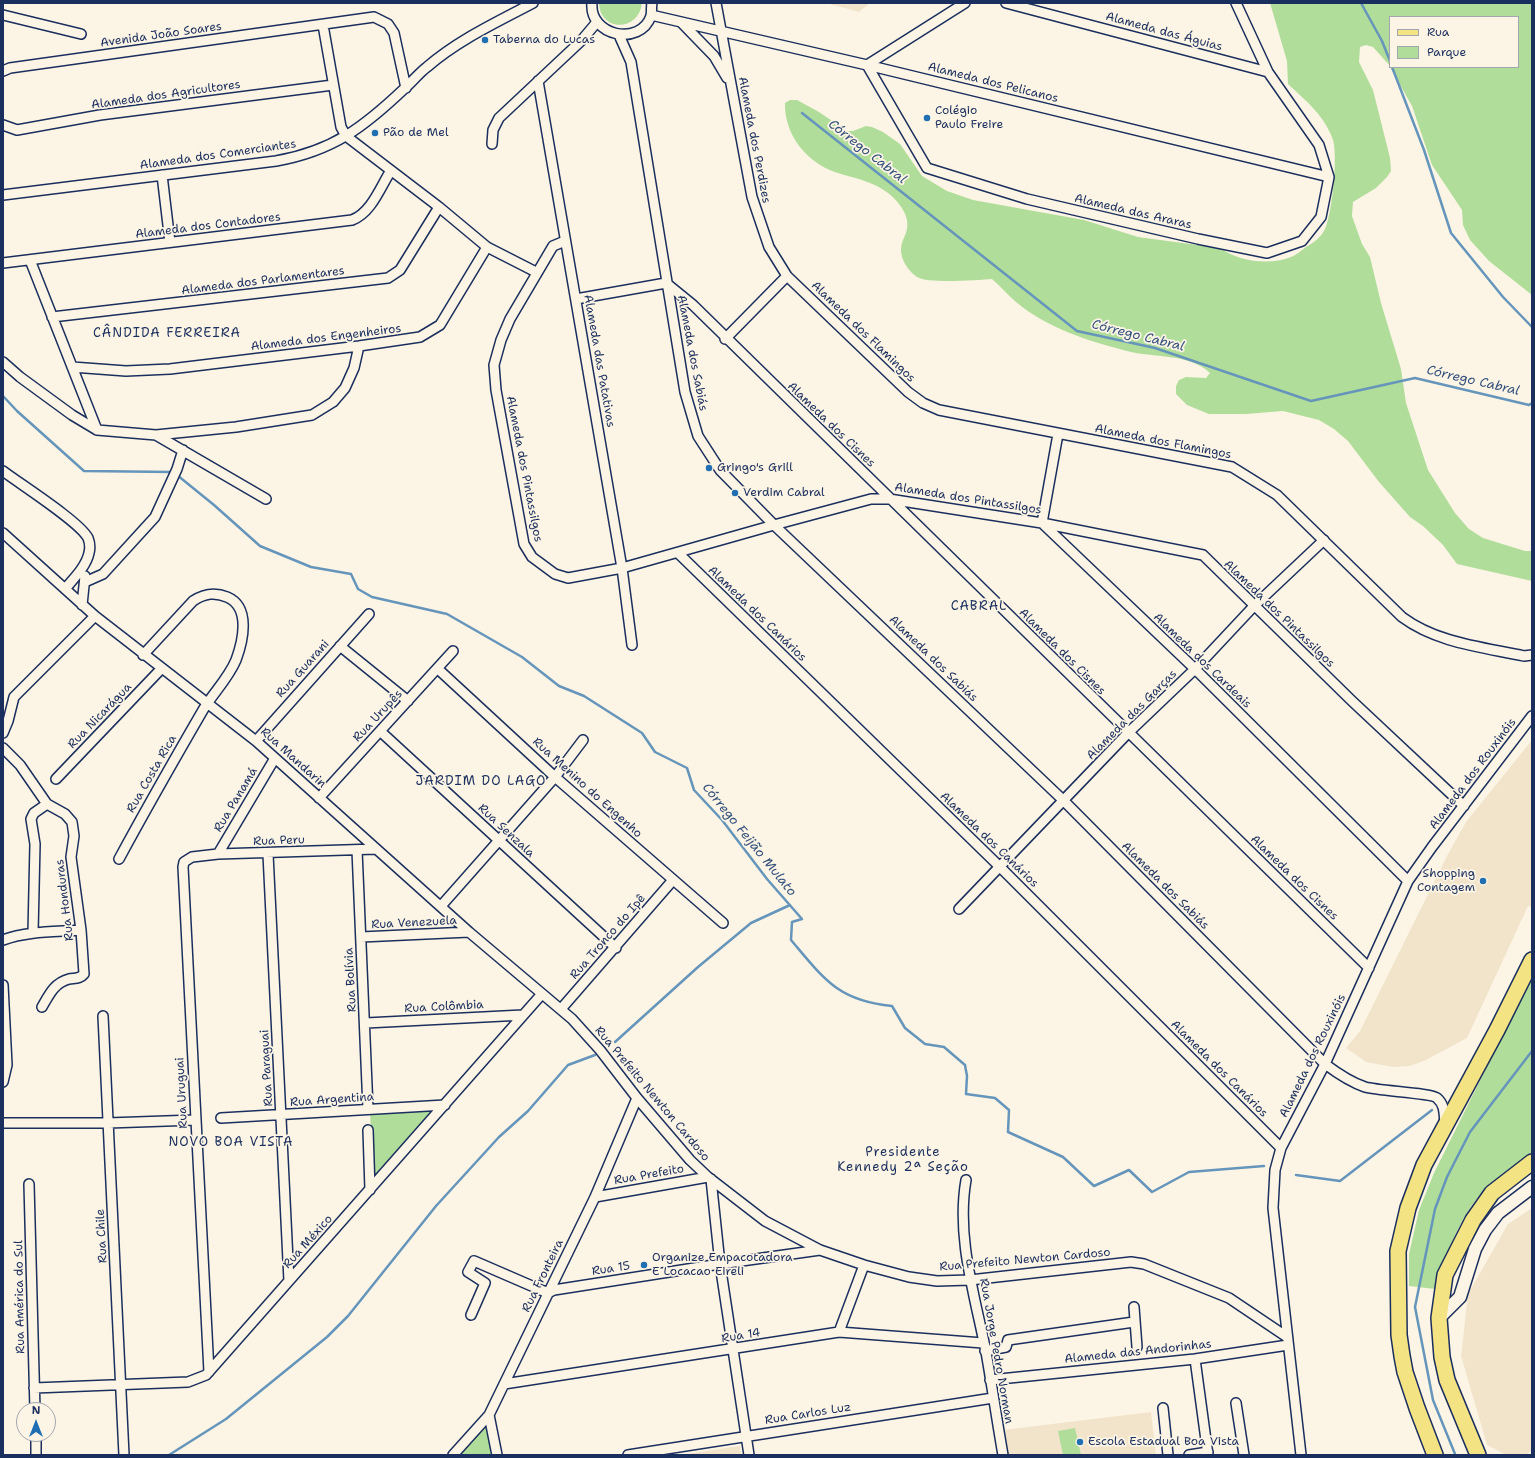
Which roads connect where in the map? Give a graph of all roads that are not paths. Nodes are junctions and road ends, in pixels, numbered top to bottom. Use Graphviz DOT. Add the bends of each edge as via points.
graph roads {
  1 [pos="533,3"];
  2 [pos="592,3"];
  3 [pos="652,3"];
  4 [pos="716,3"];
  5 [pos="965,3"];
  6 [pos="1006,3"];
  7 [pos="1236,3"];
  8 [pos="3,15"];
  9 [pos="651,16"];
  10 [pos="597,22"];
  11 [pos="681,22"];
  12 [pos="322,25"];
  13 [pos="604,29"];
  14 [pos="721,31"];
  15 [pos="632,33"];
  16 [pos="81,34"];
  17 [pos="619,35"];
  18 [pos="581,41"];
  19 [pos="630,55"];
  20 [pos="867,65"];
  21 [pos="3,71"];
  22 [pos="1268,72"];
  23 [pos="538,81"];
  24 [pos="731,83"];
  25 [pos="333,85"];
  26 [pos="406,88"];
  27 [pos="3,125"];
  28 [pos="346,136"];
  29 [pos="492,144"];
  30 [pos="390,172"];
  31 [pos="162,175"];
  32 [pos="1328,177"];
  33 [pos="3,195"];
  34 [pos="439,207"];
  35 [pos="565,241"];
  36 [pos="170,242"];
  37 [pos="487,247"];
  38 [pos="30,260"];
  39 [pos="3,263"];
  40 [pos="536,272"];
  41 [pos="786,276"];
  42 [pos="666,283"];
  43 [pos="576,299"];
  44 [pos="52,317"];
  45 [pos="726,338"];
  46 [pos="359,346"];
  47 [pos="3,362"];
  48 [pos="72,367"];
  49 [pos="97,430"];
  50 [pos="1058,434"];
  51 [pos="156,435"];
  52 [pos="183,450"];
  53 [pos="3,471"];
  54 [pos="266,499"];
  55 [pos="889,499"];
  56 [pos="1042,523"];
  57 [pos="774,525"];
  58 [pos="3,533"];
  59 [pos="1324,540"];
  60 [pos="678,553"];
  61 [pos="83,567"];
  62 [pos="622,568"];
  63 [pos="84,582"];
  64 [pos="65,589"];
  65 [pos="82,605"];
  66 [pos="1254,606"];
  67 [pos="369,614"];
  68 [pos="95,616"];
  69 [pos="632,645"];
  70 [pos="340,646"];
  71 [pos="453,651"];
  72 [pos="143,654"];
  73 [pos="1529,657"];
  74 [pos="162,668"];
  75 [pos="438,669"];
  76 [pos="1195,669"];
  77 [pos="408,701"];
  78 [pos="207,702"];
  79 [pos="1532,716"];
  80 [pos="380,731"];
  81 [pos="3,733"];
  82 [pos="1128,733"];
  83 [pos="583,740"];
  84 [pos="256,741"];
  85 [pos="3,748"];
  86 [pos="275,758"];
  87 [pos="554,777"];
  88 [pos="56,779"];
  89 [pos="319,798"];
  90 [pos="1064,801"];
  91 [pos="47,804"];
  92 [pos="1464,806"];
  93 [pos="498,840"];
  94 [pos="357,850"];
  95 [pos="376,850"];
  96 [pos="218,854"];
  97 [pos="268,854"];
  98 [pos="119,859"];
  99 [pos="184,862"];
  100 [pos="999,866"];
  101 [pos="673,880"];
  102 [pos="1408,881"];
  103 [pos="441,906"];
  104 [pos="959,909"];
  105 [pos="723,923"];
  106 [pos="82,930"];
  107 [pos="469,932"];
  108 [pos="33,933"];
  109 [pos="361,937"];
  110 [pos="3,940"];
  111 [pos="616,948"];
  112 [pos="1532,960"];
  113 [pos="1369,968"];
  114 [pos="3,984"];
  115 [pos="541,995"];
  116 [pos="42,1007"];
  117 [pos="561,1010"];
  118 [pos="523,1015"];
  119 [pos="103,1016"];
  120 [pos="366,1024"];
  121 [pos="1325,1064"];
  122 [pos="3,1082"];
  123 [pos="637,1098"];
  124 [pos="445,1106"];
  125 [pos="368,1109"];
  126 [pos="282,1116"];
  127 [pos="221,1118"];
  128 [pos="195,1120"];
  129 [pos="3,1123"];
  130 [pos="108,1123"];
  131 [pos="1445,1125"];
  132 [pos="368,1130"];
  133 [pos="1281,1148"];
  134 [pos="1532,1162"];
  135 [pos="710,1178"];
  136 [pos="966,1180"];
  137 [pos="30,1184"];
  138 [pos="1532,1187"];
  139 [pos="370,1190"];
  140 [pos="595,1197"];
  141 [pos="820,1250"];
  142 [pos="720,1264"];
  143 [pos="864,1265"];
  144 [pos="970,1280"];
  145 [pos="289,1281"];
  146 [pos="548,1293"];
  147 [pos="1134,1307"];
  148 [pos="471,1315"];
  149 [pos="1439,1318"];
  150 [pos="1134,1322"];
  151 [pos="839,1332"];
  152 [pos="1287,1341"];
  153 [pos="984,1347"];
  154 [pos="1138,1347"];
  155 [pos="733,1350"];
  156 [pos="1195,1359"];
  157 [pos="209,1372"];
  158 [pos="990,1380"];
  159 [pos="121,1384"];
  160 [pos="504,1384"];
  161 [pos="34,1388"];
  162 [pos="993,1398"];
  163 [pos="35,1402"];
  164 [pos="1236,1403"];
  165 [pos="1162,1408"];
  166 [pos="488,1415"];
  167 [pos="746,1436"];
  168 [pos="36,1442"];
  169 [pos="1208,1454"];
  170 [pos="1477,1454"];
  171 [pos="36,1455"];
  172 [pos="124,1455"];
  173 [pos="453,1455"];
  174 [pos="497,1455"];
  175 [pos="628,1455"];
  176 [pos="749,1455"];
  177 [pos="1003,1455"];
  178 [pos="1168,1455"];
  179 [pos="1189,1455"];
  180 [pos="1244,1455"];
  181 [pos="1301,1455"];
  182 [pos="1434,1455"];
  1 -- 26 [label="street, Alameda dos Comerciantes" via="448,50 426,67"];
  2 -- 10 [label="street"];
  3 -- 9 [label="street"];
  4 -- 14 [label="street, Alameda dos Perdizes"];
  5 -- 20 [label="street"];
  6 -- 22 [label="street, Alameda das Águias"];
  7 -- 22 [label="street, Alameda das Araras"];
  8 -- 16 [label="street"];
  9 -- 11 [label="street, Alameda dos Pelicanos"];
  9 -- 15 [label="street" via="643,26"];
  10 -- 13 [label="street"];
  10 -- 18 [label="street"];
  11 -- 14 [label="street, Alameda dos Pelicanos"];
  11 -- 24 [label="street" via="714,56"];
  12 -- 21 [label="street, Avenida João Soares"];
  12 -- 25 [label="street"];
  12 -- 26 [label="street, Avenida João Soares" via="374,17 388,24 394,34"];
  13 -- 17 [label="street"];
  13 -- 18 [label="street"];
  14 -- 20 [label="street, Alameda dos Pelicanos"];
  14 -- 24 [label="street, Alameda dos Perdizes"];
  15 -- 17 [label="street"];
  15 -- 19 [label="street, Alameda dos Sabiás"];
  17 -- 19 [label="street, Alameda dos Sabiás"];
  18 -- 23 [label="street"];
  19 -- 42 [label="street, Alameda dos Sabiás"];
  20 -- 32 [label="street, Alameda dos Pelicanos"];
  20 -- 32 [label="street, Alameda das Araras" via="927,168 1027,199 1198,240 1267,253 1302,241 1321,217"];
  22 -- 32 [label="street, Alameda das Araras" via="1319,145"];
  23 -- 29 [label="street" via="499,118 493,130"];
  23 -- 35 [label="street, Alameda das Patativas"];
  24 -- 41 [label="street, Alameda dos Perdizes" via="752,197 768,244"];
  25 -- 27 [label="street, Alameda dos Agricultores" via="100,116 17,130"];
  25 -- 28 [label="street" via="341,127"];
  26 -- 28 [label="street, Alameda dos Comerciantes" via="370,120"];
  28 -- 30 [label="street"];
  28 -- 31 [label="street, Alameda dos Comerciantes" via="331,145 296,158"];
  30 -- 34 [label="street"];
  30 -- 36 [label="street, Alameda dos Contadores" via="366,212 352,220"];
  31 -- 33 [label="street, Alameda dos Comerciantes"];
  31 -- 36 [label="street"];
  34 -- 37 [label="street"];
  34 -- 44 [label="street, Alameda dos Parlamentares" via="400,270 388,278"];
  35 -- 40 [label="street, Alameda dos Pintassilgos" via="553,246"];
  35 -- 43 [label="street, Alameda das Patativas"];
  36 -- 38 [label="street, Alameda dos Contadores"];
  37 -- 40 [label="street"];
  37 -- 46 [label="street, Alameda dos Engenheiros" via="440,325 428,334 411,339"];
  38 -- 39 [label="street, Alameda dos Contadores"];
  38 -- 44 [label="street"];
  40 -- 62 [label="street, Alameda dos Pintassilgos" via="510,319 494,365 496,390 524,544 532,557 555,574 568,578"];
  41 -- 45 [label="street"];
  41 -- 50 [label="street, Alameda dos Flamingos" via="908,392 923,403 939,410"];
  42 -- 43 [label="street"];
  42 -- 45 [label="street, Alameda dos Cisnes"];
  42 -- 57 [label="street, Alameda dos Sabiás" via="685,392 698,436 720,470"];
  43 -- 62 [label="street, Alameda das Patativas"];
  44 -- 48 [label="street"];
  45 -- 55 [label="street, Alameda dos Cisnes"];
  46 -- 48 [label="street, Alameda dos Engenheiros" via="170,369 126,371"];
  46 -- 51 [label="street" via="354,368 345,388 333,402 312,416"];
  47 -- 49 [label="street" via="72,415"];
  48 -- 49 [label="street"];
  49 -- 51 [label="street"];
  50 -- 56 [label="street"];
  50 -- 59 [label="street, Alameda dos Flamingos" via="1232,467 1277,495"];
  51 -- 52 [label="street"];
  52 -- 54 [label="street"];
  52 -- 63 [label="street" via="177,469 154,517 103,574"];
  53 -- 61 [label="street" via="72,521 88,538 89,554"];
  55 -- 56 [label="street, Alameda dos Pintassilgos"];
  55 -- 57 [label="street, Alameda dos Pintassilgos" via="871,500"];
  55 -- 82 [label="street, Alameda dos Cisnes"];
  56 -- 66 [label="street, Alameda dos Pintassilgos" via="1203,555"];
  56 -- 76 [label="street, Alameda dos Cardeais"];
  57 -- 60 [label="street, Alameda dos Pintassilgos"];
  57 -- 90 [label="street, Alameda dos Sabiás"];
  58 -- 64 [label="street, Rua Mandarin"];
  59 -- 66 [label="street, Alameda das Garças"];
  59 -- 73 [label="street, Alameda dos Flamingos" via="1414,627 1444,639"];
  60 -- 62 [label="street, Alameda dos Pintassilgos"];
  60 -- 100 [label="street, Alameda dos Canários"];
  61 -- 63 [label="street"];
  61 -- 64 [label="street"];
  62 -- 69 [label="street, Alameda das Patativas"];
  63 -- 65 [label="street"];
  64 -- 65 [label="street, Rua Mandarin"];
  65 -- 68 [label="street, Rua Mandarin"];
  66 -- 76 [label="street, Alameda das Garças"];
  66 -- 92 [label="street, Alameda dos Pintassilgos"];
  67 -- 70 [label="street, Rua Guarani"];
  68 -- 72 [label="street, Rua Mandarin"];
  68 -- 81 [label="street" via="14,697"];
  70 -- 77 [label="street"];
  70 -- 84 [label="street, Rua Guarani"];
  71 -- 75 [label="street, Rua Urupês"];
  72 -- 74 [label="street, Rua Mandarin"];
  72 -- 78 [label="street, Rua Costa Rica" via="193,601 202,595 220,594 231,598 238,605 243,620 240,646 228,676"];
  74 -- 78 [label="street, Rua Mandarin"];
  74 -- 88 [label="street, Rua Nicarágua"];
  75 -- 77 [label="street, Rua Urupês"];
  75 -- 87 [label="street, Rua Menino do Engenho"];
  76 -- 82 [label="street, Alameda das Garças"];
  76 -- 102 [label="street, Alameda dos Cardeais"];
  77 -- 80 [label="street, Rua Urupês"];
  78 -- 84 [label="street, Rua Mandarin"];
  78 -- 98 [label="street, Rua Costa Rica"];
  79 -- 92 [label="street, Alameda dos Rouxinóis"];
  80 -- 89 [label="street, Rua Urupês"];
  80 -- 93 [label="street, Rua Senzala"];
  82 -- 90 [label="street, Alameda das Garças"];
  82 -- 113 [label="street, Alameda dos Cisnes"];
  83 -- 87 [label="street"];
  84 -- 86 [label="street, Rua Mandarin"];
  85 -- 91 [label="street, Rua Honduras" via="20,765"];
  86 -- 89 [label="street, Rua Mandarin"];
  86 -- 96 [label="street, Rua Panamá"];
  87 -- 93 [label="street"];
  87 -- 101 [label="street, Rua Menino do Engenho"];
  89 -- 95 [label="street, Rua Mandarin"];
  90 -- 100 [label="street, Alameda das Garças"];
  90 -- 121 [label="street, Alameda dos Sabiás"];
  91 -- 106 [label="street, Rua Honduras" via="65,814 72,822 74,836 71,857"];
  91 -- 108 [label="street" via="34,813 31,819 35,844"];
  92 -- 102 [label="street, Alameda dos Rouxinóis"];
  93 -- 103 [label="street"];
  93 -- 111 [label="street, Rua Senzala"];
  94 -- 95 [label="street, Rua Peru"];
  94 -- 97 [label="street, Rua Peru"];
  94 -- 109 [label="street, Rua Bolívia"];
  95 -- 103 [label="street, Rua Mandarin"];
  96 -- 97 [label="street, Rua Peru"];
  96 -- 99 [label="street, Rua Peru" via="192,857"];
  97 -- 126 [label="street, Rua Paraguai"];
  99 -- 128 [label="street, Rua Uruguai"];
  100 -- 104 [label="street, Alameda das Garças"];
  100 -- 133 [label="street, Alameda dos Canários"];
  101 -- 105 [label="street, Rua Menino do Engenho"];
  101 -- 111 [label="street, Rua Tronco do Ipê"];
  102 -- 113 [label="street, Alameda dos Rouxinóis"];
  103 -- 107 [label="street, Rua Mandarin"];
  106 -- 108 [label="street"];
  106 -- 116 [label="street, Rua Honduras" via="83,976 54,987"];
  107 -- 109 [label="street, Rua Venezuela"];
  107 -- 115 [label="street, Rua Mandarin"];
  108 -- 110 [label="street"];
  109 -- 120 [label="street, Rua Bolívia"];
  111 -- 117 [label="street, Rua Tronco do Ipê"];
  112 -- 131 [label="main road"];
  113 -- 121 [label="street, Alameda dos Rouxinóis"];
  114 -- 122 [label="street" via="8,1065"];
  115 -- 117 [label="street, Rua Mandarin"];
  115 -- 118 [label="street, Rua México"];
  117 -- 123 [label="street, Rua Prefeito Newton Cardoso" via="600,1050"];
  118 -- 120 [label="street, Rua Colômbia"];
  118 -- 124 [label="street, Rua México"];
  119 -- 130 [label="street, Rua Chile"];
  120 -- 125 [label="street, Rua Bolívia"];
  121 -- 131 [label="street, Alameda dos Sabiás" via="1343,1077 1365,1086 1437,1097 1444,1107"];
  121 -- 133 [label="street, Alameda dos Rouxinóis"];
  123 -- 135 [label="street, Rua Prefeito Newton Cardoso" via="690,1160"];
  123 -- 140 [label="street, Rua Fronteira"];
  124 -- 125 [label="street, Rua Argentina"];
  124 -- 139 [label="street, Rua México"];
  125 -- 126 [label="street, Rua Argentina"];
  126 -- 127 [label="street, Rua Argentina"];
  126 -- 145 [label="street, Rua Paraguai"];
  128 -- 130 [label="street"];
  128 -- 157 [label="street, Rua Uruguai"];
  129 -- 130 [label="street"];
  130 -- 159 [label="street, Rua Chile"];
  131 -- 182 [label="main road" via="1424,1164 1408,1208 1398,1251 1399,1335 1402,1356"];
  132 -- 139 [label="street"];
  133 -- 152 [label="street, Alameda dos Rouxinóis" via="1275,1175 1273,1208"];
  134 -- 149 [label="main road" via="1492,1193 1473,1220 1445,1275"];
  135 -- 140 [label="street, Rua Prefeito"];
  135 -- 141 [label="street, Rua Prefeito Newton Cardoso" via="765,1221"];
  135 -- 142 [label="street"];
  136 -- 144 [label="street, Rua Jorge Pedro Norman" via="962,1213"];
  137 -- 161 [label="street, Rua América do Sul"];
  138 -- 149 [label="street" via="1498,1213 1485,1230 1475,1248 1460,1297"];
  139 -- 145 [label="street, Rua México"];
  140 -- 146 [label="street, Rua Fronteira"];
  141 -- 142 [label="street, Rua 15"];
  141 -- 143 [label="street, Rua Prefeito Newton Cardoso"];
  142 -- 146 [label="street, Rua 15"];
  142 -- 155 [label="street"];
  143 -- 144 [label="street, Rua Prefeito Newton Cardoso" via="908,1277 937,1281"];
  143 -- 151 [label="street"];
  144 -- 152 [label="street, Rua Prefeito Newton Cardoso" via="1131,1262 1144,1264 1229,1298"];
  144 -- 153 [label="street, Rua Jorge Pedro Norman"];
  145 -- 157 [label="street, Rua México"];
  146 -- 148 [label="street" via="474,1261 468,1272 485,1283"];
  146 -- 160 [label="street, Rua Fronteira"];
  147 -- 150 [label="street"];
  149 -- 170 [label="main road" via="1442,1357 1447,1380"];
  150 -- 153 [label="street, Rua 14" via="1008,1340 1006,1347"];
  150 -- 154 [label="street"];
  151 -- 153 [label="street, Rua 14"];
  151 -- 155 [label="street, Rua 14"];
  152 -- 156 [label="street, Alameda das Andorinhas"];
  152 -- 181 [label="street, Alameda dos Rouxinóis"];
  153 -- 158 [label="street, Rua Jorge Pedro Norman"];
  155 -- 160 [label="street, Rua 14"];
  155 -- 167 [label="street"];
  156 -- 158 [label="street, Alameda das Andorinhas"];
  156 -- 169 [label="street"];
  157 -- 159 [label="street, Rua México" via="202,1378 188,1382"];
  158 -- 162 [label="street, Rua Jorge Pedro Norman"];
  159 -- 161 [label="street, Rua México"];
  159 -- 172 [label="street, Rua Chile"];
  160 -- 166 [label="street, Rua Fronteira"];
  161 -- 163 [label="street, Rua América do Sul"];
  162 -- 167 [label="street, Rua Carlos Luz"];
  162 -- 177 [label="street, Rua Jorge Pedro Norman"];
  164 -- 180 [label="street"];
  165 -- 178 [label="street"];
  166 -- 173 [label="street, Rua Fronteira"];
  166 -- 174 [label="street"];
  167 -- 175 [label="street, Rua Carlos Luz"];
  167 -- 176 [label="street"];
  168 -- 171 [label="street"];
  169 -- 179 [label="street"];
}
